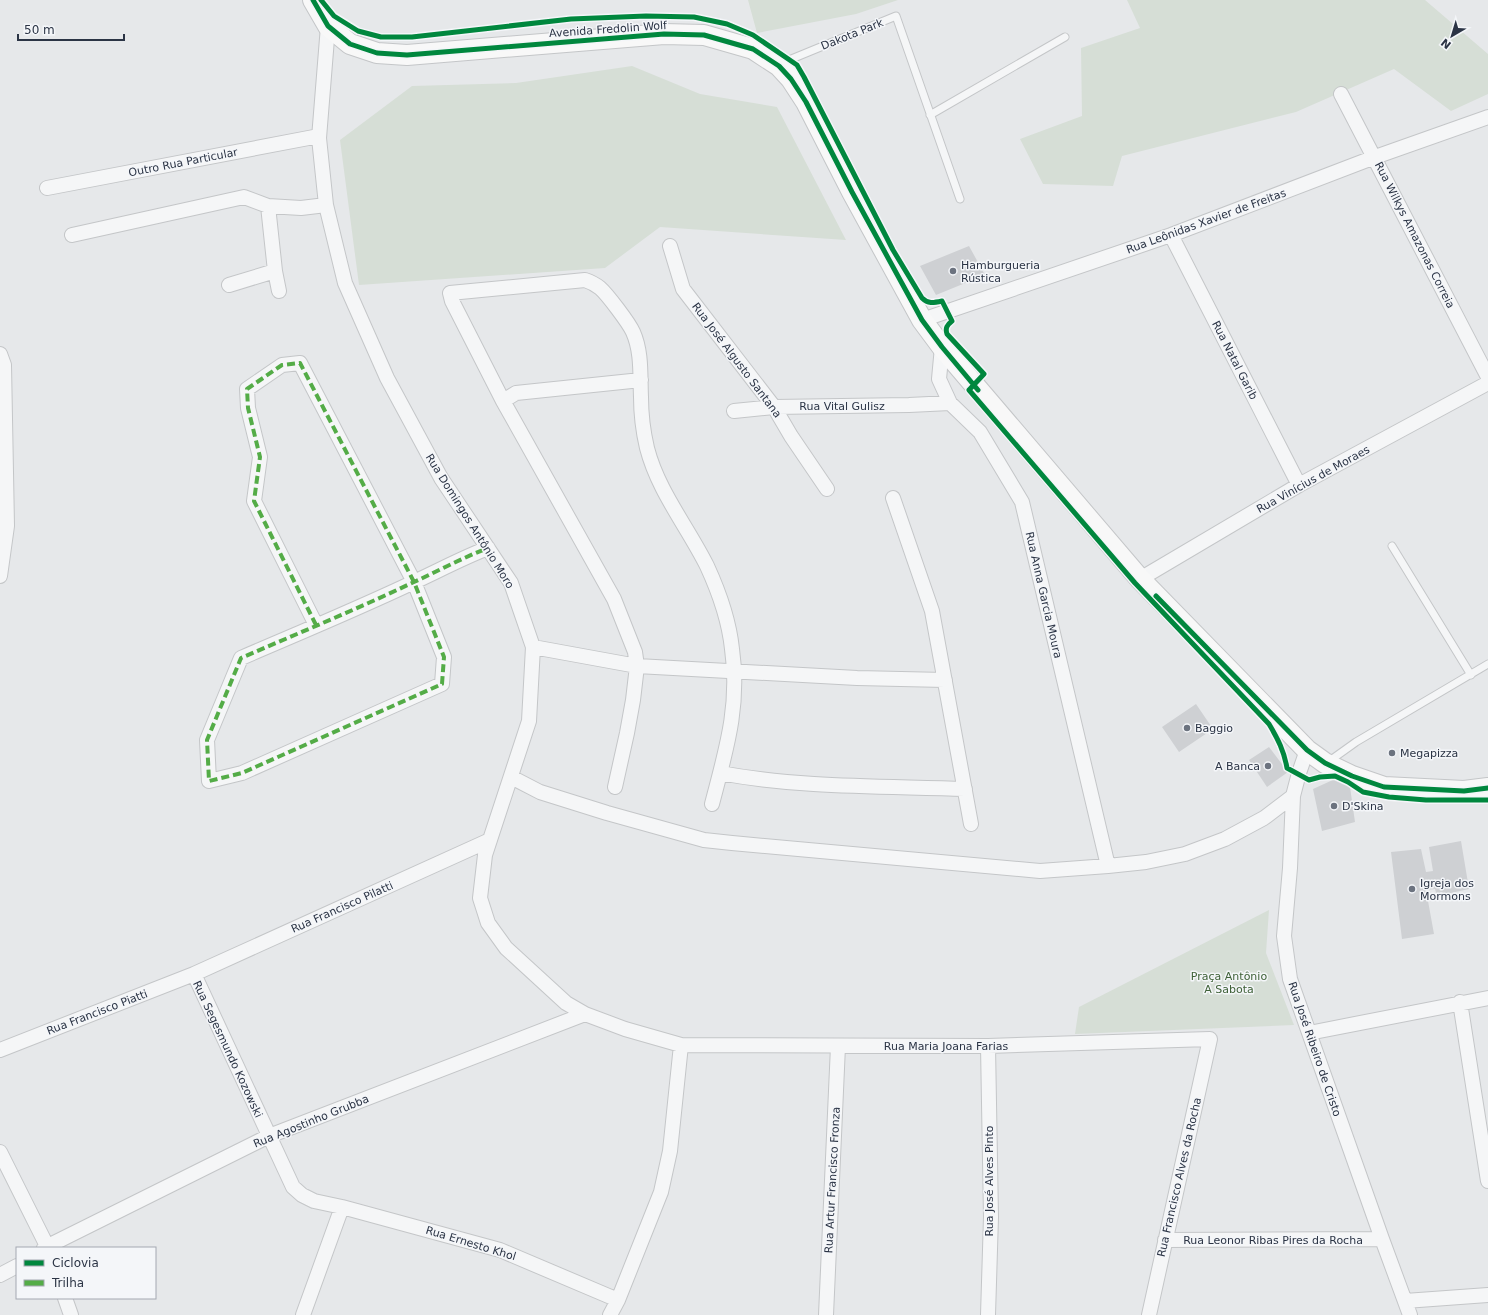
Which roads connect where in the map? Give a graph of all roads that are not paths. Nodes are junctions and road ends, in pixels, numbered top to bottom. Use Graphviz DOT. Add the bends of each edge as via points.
graph roads {
  1 [pos="313,0"];
  2 [pos="328,26"];
  3 [pos="1065,37"];
  4 [pos="779,66"];
  5 [pos="1341,94"];
  6 [pos="930,114"];
  7 [pos="1488,117"];
  8 [pos="319,136"];
  9 [pos="1375,157"];
  10 [pos="47,188"];
  11 [pos="960,199"];
  12 [pos="326,205"];
  13 [pos="268,206"];
  14 [pos="72,235"];
  15 [pos="1171,235"];
  16 [pos="670,246"];
  17 [pos="275,271"];
  18 [pos="228,285"];
  19 [pos="279,291"];
  20 [pos="922,320"];
  21 [pos="942,347"];
  22 [pos="0,354"];
  23 [pos="1488,377"];
  24 [pos="641,380"];
  25 [pos="1488,384"];
  26 [pos="504,401"];
  27 [pos="950,403"];
  28 [pos="774,406"];
  29 [pos="734,411"];
  30 [pos="1299,485"];
  31 [pos="827,489"];
  32 [pos="893,498"];
  33 [pos="1392,546"];
  34 [pos="488,548"];
  35 [pos="0,576"];
  36 [pos="1140,579"];
  37 [pos="414,582"];
  38 [pos="316,625"];
  39 [pos="533,648"];
  40 [pos="1488,664"];
  41 [pos="637,666"];
  42 [pos="734,670"];
  43 [pos="1471,675"];
  44 [pos="945,680"];
  45 [pos="1307,750"];
  46 [pos="1325,763"];
  47 [pos="720,773"];
  48 [pos="511,777"];
  49 [pos="615,787"];
  50 [pos="1488,788"];
  51 [pos="965,789"];
  52 [pos="1293,796"];
  53 [pos="712,804"];
  54 [pos="971,824"];
  55 [pos="490,840"];
  56 [pos="1108,866"];
  57 [pos="194,974"];
  58 [pos="1488,998"];
  59 [pos="1460,1002"];
  60 [pos="586,1014"];
  61 [pos="1309,1033"];
  62 [pos="1210,1039"];
  63 [pos="681,1045"];
  64 [pos="838,1046"];
  65 [pos="988,1046"];
  66 [pos="0,1050"];
  67 [pos="269,1136"];
  68 [pos="0,1152"];
  69 [pos="1488,1181"];
  70 [pos="342,1207"];
  71 [pos="1382,1239"];
  72 [pos="1165,1240"];
  73 [pos="46,1247"];
  74 [pos="16,1267"];
  75 [pos="0,1275"];
  76 [pos="1488,1296"];
  77 [pos="65,1299"];
  78 [pos="618,1300"];
  79 [pos="1405,1301"];
  80 [pos="71,1315"];
  81 [pos="303,1315"];
  82 [pos="610,1315"];
  83 [pos="826,1315"];
  84 [pos="988,1315"];
  85 [pos="1149,1315"];
  86 [pos="1410,1315"];
  1 -- 2 [label="main road"];
  2 -- 4 [label="main road, Avenida Fredolin Wolf" via="350,44 377,53 407,55 664,34 704,36 753,49"];
  2 -- 8 [label="street, Rua Domingos Antônio Moro"];
  3 -- 6 [label="lane"];
  4 -- 6 [label="lane, Dakota Park" via="896,16"];
  4 -- 20 [label="main road, Avenida Fredolin Wolf" via="806,102"];
  5 -- 9 [label="street, Rua Wilkys Amazonas Correia"];
  6 -- 11 [label="lane, Dakota Park"];
  7 -- 9 [label="street, Rua Leônidas Xavier de Freitas"];
  8 -- 10 [label="street, Outro Rua Particular"];
  8 -- 12 [label="street, Rua Domingos Antônio Moro"];
  9 -- 15 [label="street, Rua Leônidas Xavier de Freitas"];
  9 -- 23 [label="street, Rua Wilkys Amazonas Correia"];
  12 -- 13 [label="street" via="301,208"];
  12 -- 34 [label="street, Rua Domingos Antônio Moro" via="345,283 387,378 441,478"];
  13 -- 14 [label="street" via="244,197"];
  13 -- 17 [label="street"];
  15 -- 20 [label="street, Rua Leônidas Xavier de Freitas"];
  15 -- 30 [label="street, Rua Natal Garib"];
  16 -- 28 [label="street, Rua José Algusto Santana" via="683,289"];
  17 -- 18 [label="street"];
  17 -- 19 [label="street"];
  20 -- 21 [label="main road, Avenida Fredolin Wolf"];
  21 -- 27 [label="street, Rua Anna Garcia Moura" via="939,380"];
  21 -- 36 [label="main road, Avenida Fredolin Wolf"];
  22 -- 35 [label="street" via="4,365 7,526"];
  24 -- 26 [label="street" via="516,393"];
  24 -- 26 [label="street" via="638,345 632,330 602,289 594,283 584,280 450,293"];
  24 -- 42 [label="street" via="641,414 653,469 715,586 728,627"];
  25 -- 30 [label="street, Rua Vinícius de Moraes"];
  26 -- 41 [label="street" via="614,599 635,652"];
  27 -- 28 [label="street, Rua Vital Gulisz"];
  27 -- 56 [label="street, Rua Anna Garcia Moura" via="980,432 1022,502"];
  28 -- 29 [label="street, Rua Vital Gulisz"];
  28 -- 31 [label="street, Rua José Algusto Santana"];
  30 -- 36 [label="street, Rua Vinícius de Moraes"];
  32 -- 44 [label="street" via="932,611"];
  33 -- 43 [label="lane"];
  34 -- 37 [label="street" via="470,554"];
  34 -- 39 [label="street, Rua Domingos Antônio Moro" via="511,583"];
  36 -- 45 [label="main road, Avenida Fredolin Wolf"];
  37 -- 38 [label="street"];
  37 -- 38 [label="street" via="300,363 282,364 247,389 248,408 260,457 254,501"];
  37 -- 38 [label="street" via="444,657 442,684 242,773 209,781 208,740 241,658"];
  39 -- 41 [label="street"];
  39 -- 48 [label="street, Rua Domingos Antônio Moro" via="529,721"];
  40 -- 43 [label="lane"];
  41 -- 42 [label="street"];
  41 -- 49 [label="street" via="627,733"];
  42 -- 44 [label="street" via="857,678"];
  42 -- 47 [label="street" via="732,722"];
  43 -- 46 [label="lane"];
  44 -- 51 [label="street"];
  45 -- 46 [label="main road, Avenida Fredolin Wolf"];
  45 -- 52 [label="street, Rua José Ribeiro de Cristo"];
  46 -- 50 [label="main road, Avenida Fredolin Wolf" via="1384,787 1464,791"];
  47 -- 51 [label="street" via="795,783"];
  47 -- 53 [label="street"];
  48 -- 55 [label="street, Rua Domingos Antônio Moro"];
  48 -- 56 [label="street" via="540,792 607,814 704,840 1040,870"];
  51 -- 54 [label="street"];
  52 -- 56 [label="street" via="1264,818 1225,839 1184,854"];
  52 -- 61 [label="street, Rua José Ribeiro de Cristo" via="1284,936 1290,979"];
  55 -- 57 [label="street, Rua Francisco Pilatti"];
  55 -- 60 [label="street, Rua Domingos Antônio Moro" via="485,855 480,898 488,923 506,948 566,1003"];
  57 -- 66 [label="street, Rua Francisco Piatti"];
  57 -- 67 [label="street, Rua Segesmundo Kozowski"];
  58 -- 59 [label="street"];
  59 -- 61 [label="street"];
  59 -- 69 [label="street"];
  60 -- 63 [label="street, Rua Domingos Antônio Moro" via="625,1029"];
  60 -- 67 [label="street, Rua Agostinho Grubba"];
  61 -- 71 [label="street, Rua José Ribeiro de Cristo"];
  62 -- 65 [label="street, Rua Maria Joana Farias"];
  62 -- 72 [label="street, Rua Francisco Alves da Rocha"];
  63 -- 64 [label="street, Rua Maria Joana Farias"];
  63 -- 78 [label="street" via="670,1151 661,1192"];
  64 -- 65 [label="street, Rua Maria Joana Farias"];
  64 -- 83 [label="street, Rua Artur Francisco Fronza"];
  65 -- 84 [label="street, Rua José Alves Pinto"];
  67 -- 70 [label="street, Rua Segesmundo Kozowski" via="293,1187 314,1201"];
  67 -- 73 [label="street, Rua Agostinho Grubba"];
  68 -- 73 [label="street"];
  70 -- 78 [label="street, Rua Ernesto Khol" via="500,1250"];
  70 -- 81 [label="street"];
  71 -- 72 [label="street, Rua Leonor Ribas Pires da Rocha"];
  71 -- 79 [label="street, Rua José Ribeiro de Cristo"];
  72 -- 85 [label="street, Rua Francisco Alves da Rocha"];
  74 -- 75 [label="street"];
  76 -- 79 [label="street"];
  77 -- 80 [label="street"];
  78 -- 82 [label="street"];
  79 -- 86 [label="street, Rua José Ribeiro de Cristo"];
}
